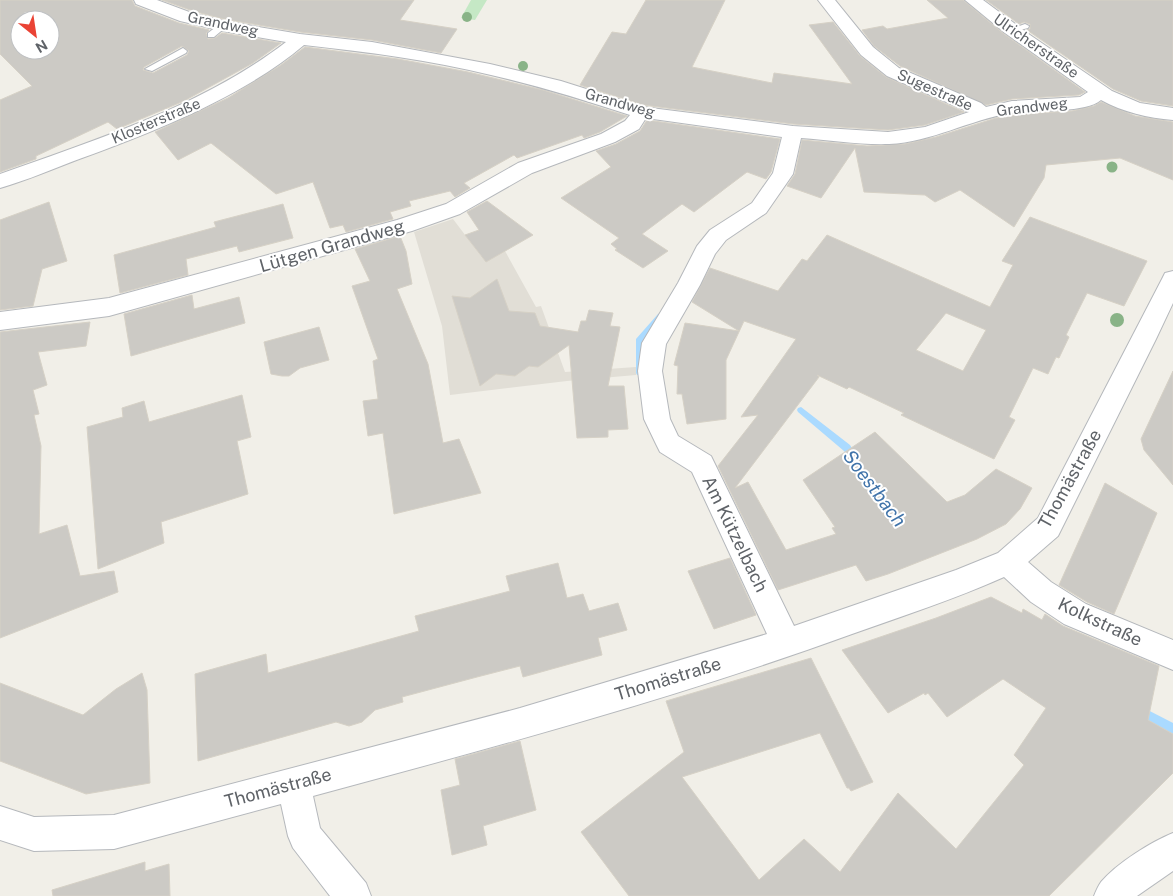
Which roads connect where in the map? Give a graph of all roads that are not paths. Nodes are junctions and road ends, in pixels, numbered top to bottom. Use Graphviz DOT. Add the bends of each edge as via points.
graph roads {
  1 [pos="142,0"];
  2 [pos="826,0"];
  3 [pos="973,0"];
  4 [pos="300,39"];
  5 [pos="183,51"];
  6 [pos="149,69"];
  7 [pos="1099,92"];
  8 [pos="641,112"];
  9 [pos="983,114"];
  10 [pos="1173,114"];
  11 [pos="793,132"];
  12 [pos="0,181"];
  13 [pos="1173,278"];
  14 [pos="0,321"];
  15 [pos="1008,562"];
  16 [pos="787,643"];
  17 [pos="1173,655"];
  18 [pos="294,784"];
  19 [pos="0,823"];
  20 [pos="1173,850"];
  21 [pos="353,896"];
  22 [pos="1112,896"];
  1 -- 4 [label="street, Grandweg" via="217,30"];
  2 -- 9 [label="street, Sugestraße" via="867,51 892,72 974,107"];
  3 -- 7 [label="street, Ulricherstraße" via="1018,28 1033,47"];
  4 -- 8 [label="street, Grandweg" via="372,47 490,69"];
  4 -- 12 [label="street, Klosterstraße" via="286,52 208,99 141,130"];
  5 -- 6 [label="lane"];
  7 -- 9 [label="street, Grandweg" via="1082,102 1012,107"];
  7 -- 10 [label="street, Ulricherstraße" via="1132,107"];
  8 -- 11 [label="street, Grandweg"];
  8 -- 14 [label="street, Lütgen Grandweg" via="632,125 608,138 525,168 453,209 404,226 110,307"];
  9 -- 11 [label="street, Grandweg" via="929,132 895,138"];
  11 -- 16 [label="street, Am Kützelbach" via="782,174 759,208 718,235 705,251 654,343 650,371 657,419 670,444 702,464"];
  13 -- 15 [label="street, Thomästraße" via="1048,527"];
  15 -- 16 [label="street, Thomästraße" via="962,582"];
  15 -- 17 [label="street, Kolkstraße" via="1041,592 1075,614"];
  16 -- 18 [label="street, Thomästraße" via="520,724"];
  18 -- 19 [label="street, Thomästraße" via="114,832 34,834"];
  18 -- 21 [label="street" via="305,836"];
  20 -- 22 [label="street" via="1125,883"];
}
